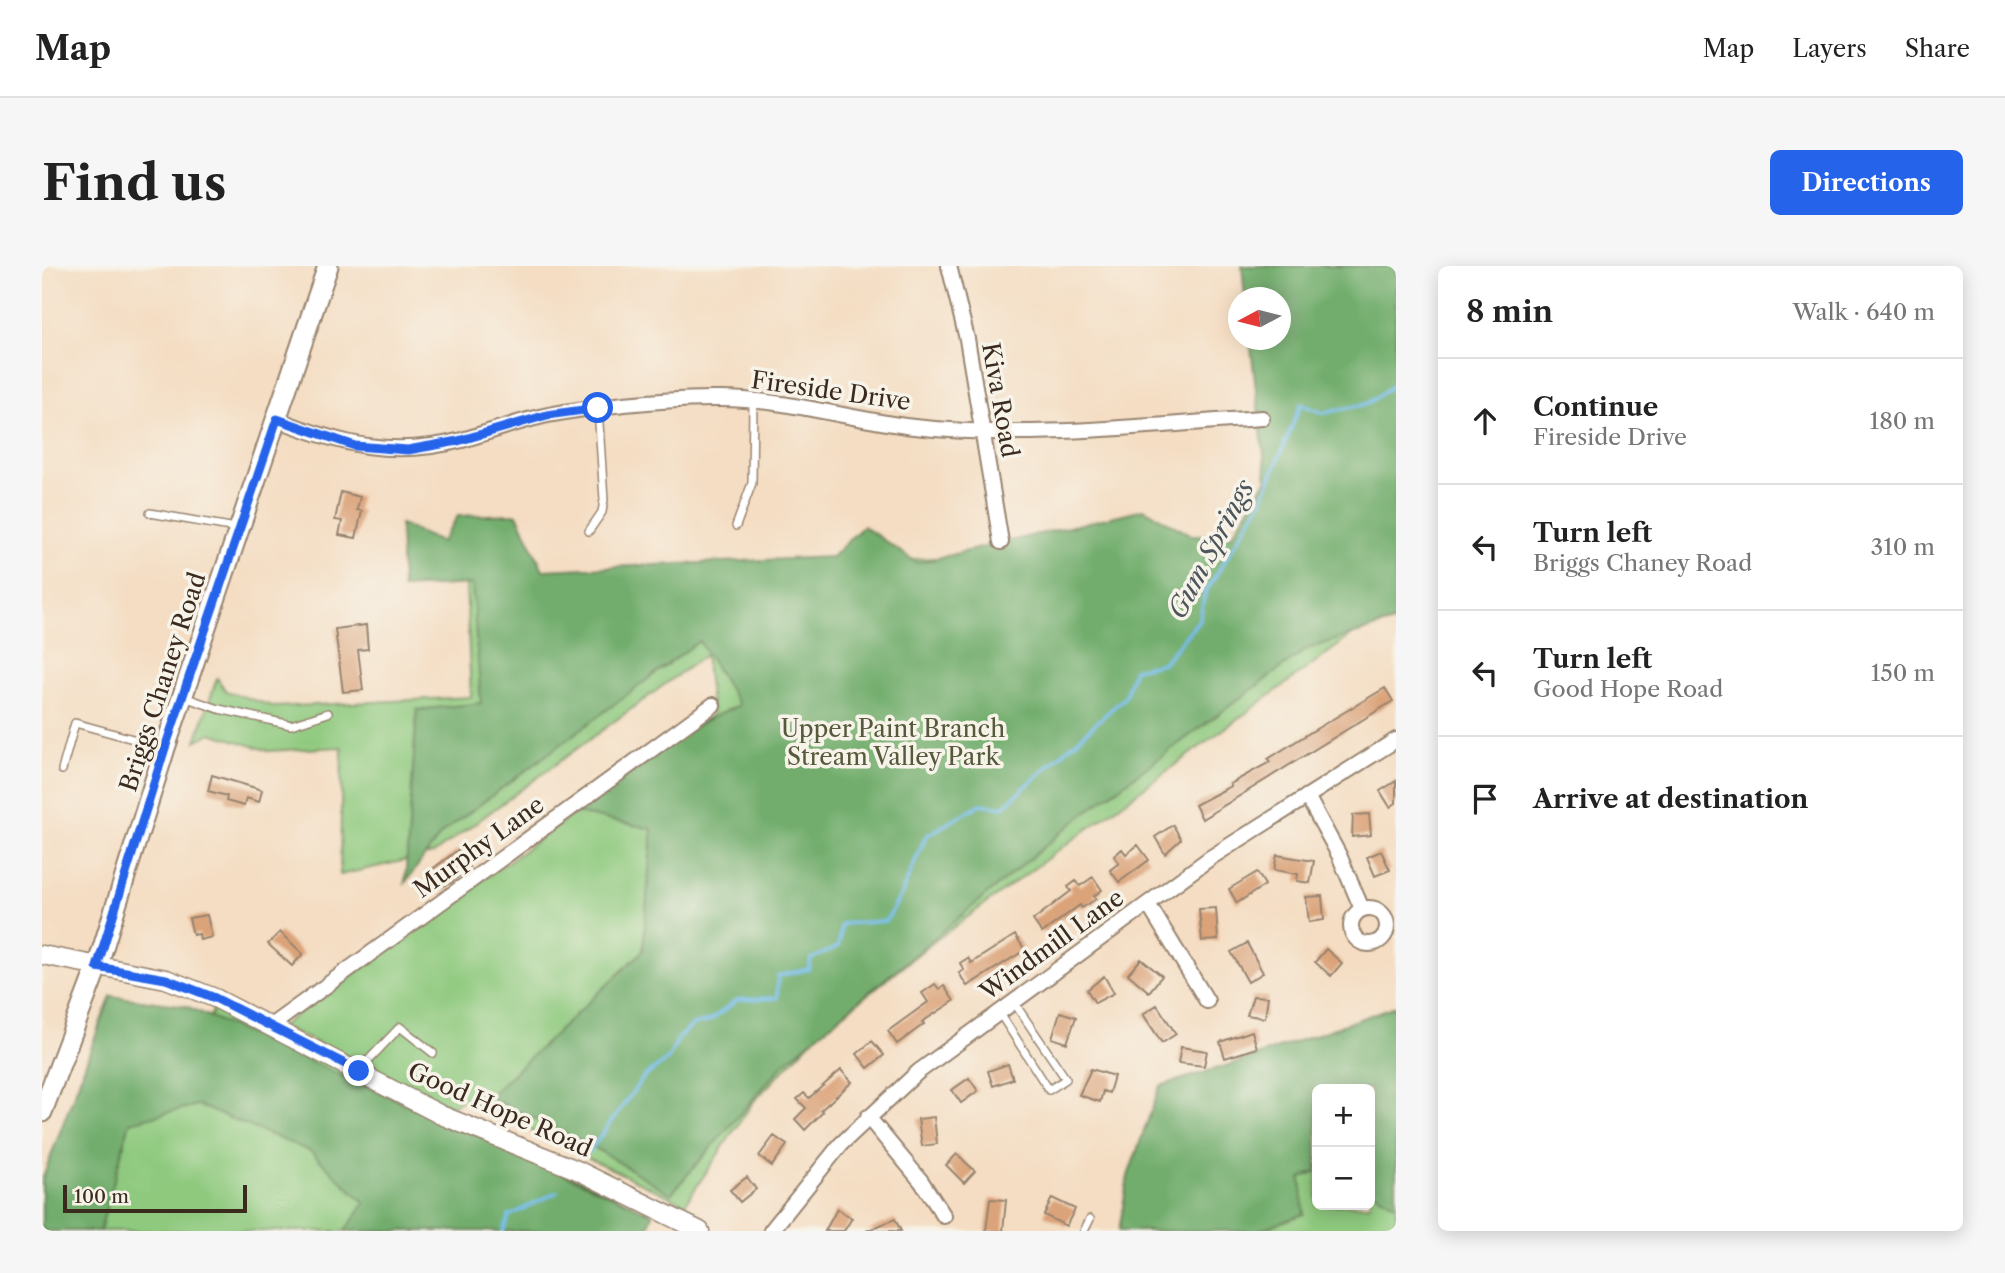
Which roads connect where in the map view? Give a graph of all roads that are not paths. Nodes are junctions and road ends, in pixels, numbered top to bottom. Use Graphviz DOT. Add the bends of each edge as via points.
graph roads {
  1 [pos="328,266"];
  2 [pos="949,266"];
  3 [pos="753,401"];
  4 [pos="598,408"];
  5 [pos="1262,418"];
  6 [pos="277,419"];
  7 [pos="983,432"];
  8 [pos="150,513"];
  9 [pos="736,526"];
  10 [pos="240,529"];
  11 [pos="589,531"];
  12 [pos="1001,542"];
  13 [pos="183,696"];
  14 [pos="713,705"];
  15 [pos="328,713"];
  16 [pos="1396,740"];
  17 [pos="165,748"];
  18 [pos="62,770"];
  19 [pos="1307,796"];
  20 [pos="1148,904"];
  21 [pos="1362,909"];
  22 [pos="42,955"];
  23 [pos="97,967"];
  24 [pos="1013,1001"];
  25 [pos="1208,1001"];
  26 [pos="999,1012"];
  27 [pos="272,1025"];
  28 [pos="433,1053"];
  29 [pos="359,1071"];
  30 [pos="42,1112"];
  31 [pos="868,1117"];
  32 [pos="944,1216"];
  33 [pos="1090,1219"];
  34 [pos="700,1231"];
  35 [pos="771,1231"];
  36 [pos="1084,1231"];
  1 -- 6 [label="main road, Briggs Chaney Road"];
  2 -- 7 [label="street, Kiva Road"];
  3 -- 4 [label="street, Fireside Drive" via="713,399"];
  3 -- 7 [label="street, Fireside Drive" via="913,427"];
  3 -- 9 [label="lane" via="752,483"];
  4 -- 6 [label="street, Fireside Drive" via="547,415 408,450 355,446"];
  4 -- 11 [label="lane" via="604,500"];
  5 -- 7 [label="street, Fireside Drive"];
  6 -- 10 [label="main road, Briggs Chaney Road"];
  7 -- 12 [label="street, Kiva Road"];
  8 -- 10 [label="lane"];
  10 -- 13 [label="main road, Briggs Chaney Road"];
  13 -- 15 [label="lane" via="291,725"];
  13 -- 17 [label="main road, Briggs Chaney Road"];
  14 -- 27 [label="street, Murphy Lane"];
  16 -- 19 [label="street, Windmill Lane"];
  17 -- 18 [label="lane" via="75,723"];
  17 -- 23 [label="main road, Briggs Chaney Road"];
  19 -- 20 [label="street, Windmill Lane"];
  19 -- 21 [label="street"];
  20 -- 24 [label="street, Windmill Lane"];
  20 -- 25 [label="street"];
  22 -- 23 [label="street, Good Hope Road"];
  23 -- 27 [label="street, Good Hope Road" via="166,979"];
  23 -- 30 [label="main road, Briggs Chaney Road"];
  24 -- 26 [label="street, Windmill Lane"];
  24 -- 26 [label="lane" via="1066,1079 1049,1090"];
  26 -- 31 [label="street, Windmill Lane" via="918,1072"];
  27 -- 29 [label="street, Good Hope Road"];
  28 -- 29 [label="lane" via="400,1027"];
  29 -- 34 [label="street, Good Hope Road" via="440,1115 577,1170"];
  31 -- 32 [label="street"];
  31 -- 35 [label="street, Windmill Lane"];
  33 -- 36 [label="lane"];
}
